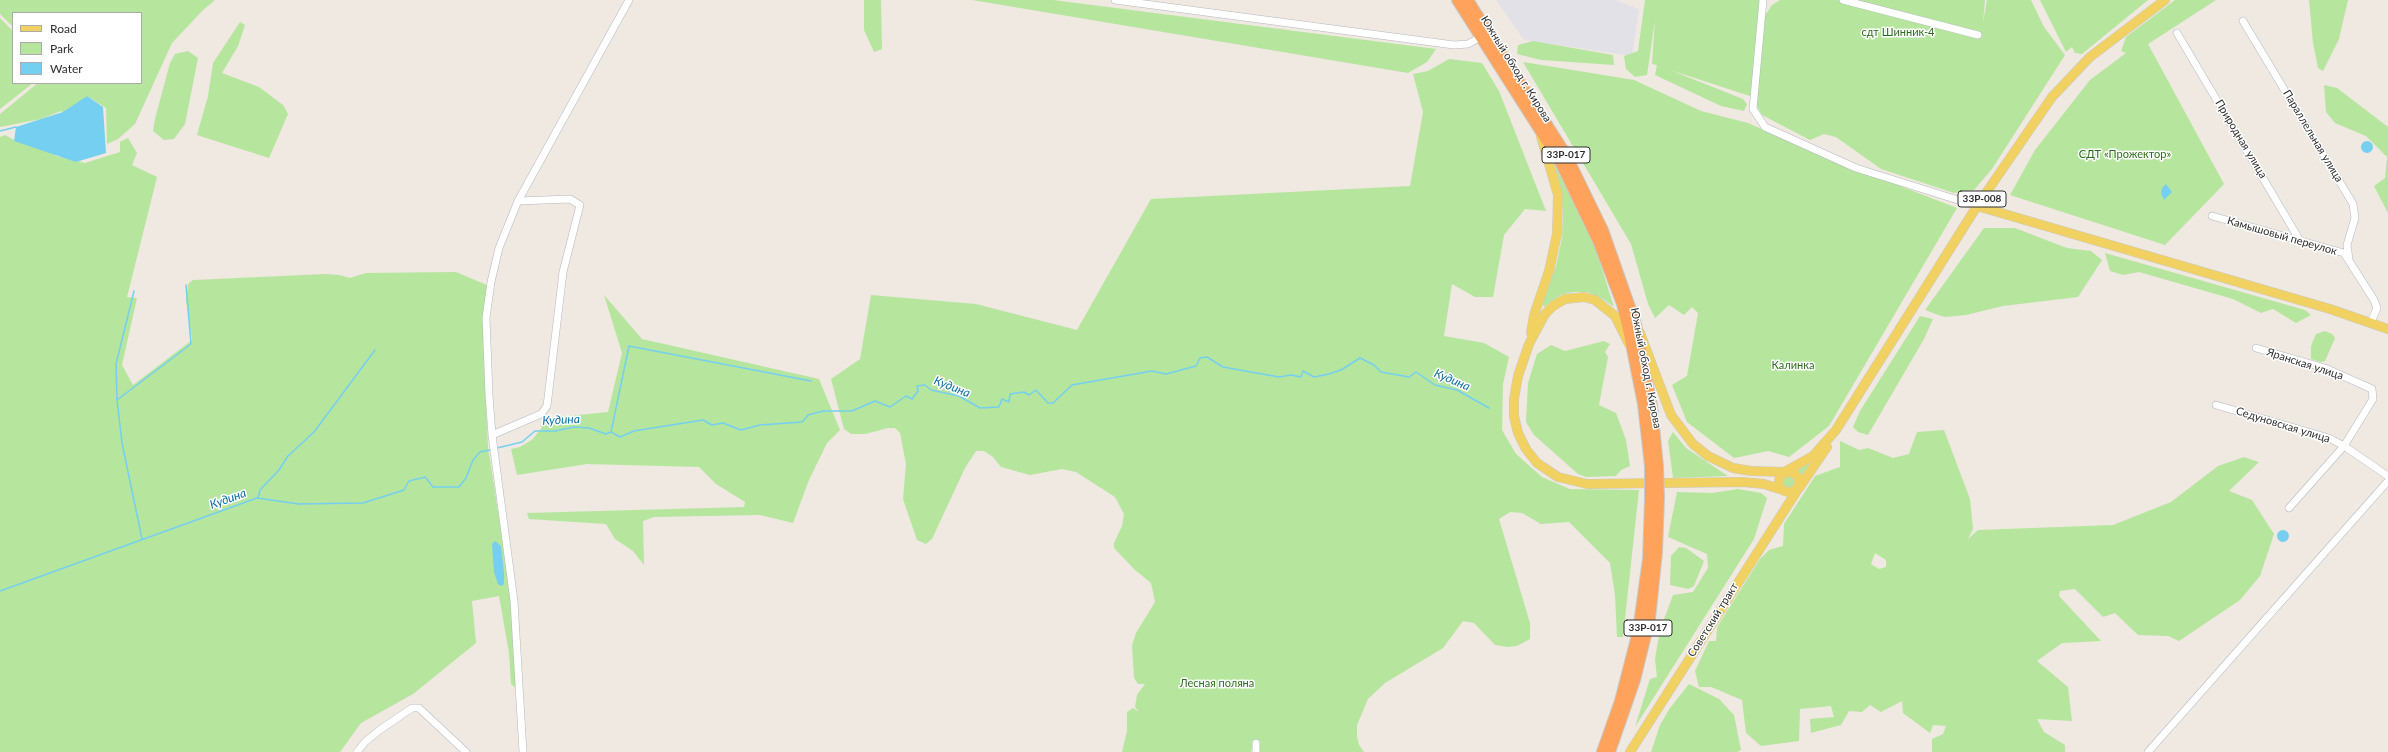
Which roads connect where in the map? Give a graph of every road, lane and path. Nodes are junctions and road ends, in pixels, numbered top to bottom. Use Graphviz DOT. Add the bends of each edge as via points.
graph roads {
  1 [pos="630,0"];
  2 [pos="1115,0"];
  3 [pos="1457,0"];
  4 [pos="1468,0"];
  5 [pos="1763,0"];
  6 [pos="1843,0"];
  7 [pos="2165,0"];
  8 [pos="2243,21"];
  9 [pos="2177,33"];
  10 [pos="1978,35"];
  11 [pos="1481,37"];
  12 [pos="1540,130"];
  13 [pos="518,201"];
  14 [pos="1977,206"];
  15 [pos="2212,216"];
  16 [pos="2305,244"];
  17 [pos="2349,259"];
  18 [pos="2371,322"];
  19 [pos="1636,324"];
  20 [pos="2388,329"];
  21 [pos="1529,344"];
  22 [pos="2256,348"];
  23 [pos="1632,351"];
  24 [pos="2216,405"];
  25 [pos="1836,430"];
  26 [pos="492,435"];
  27 [pos="2344,446"];
  28 [pos="1654,466"];
  29 [pos="1784,472"];
  30 [pos="2388,476"];
  31 [pos="2388,481"];
  32 [pos="1744,482"];
  33 [pos="1798,489"];
  34 [pos="1783,490"];
  35 [pos="1655,499"];
  36 [pos="2289,508"];
  37 [pos="1256,743"];
  38 [pos="357,752"];
  39 [pos="466,752"];
  40 [pos="523,752"];
  41 [pos="1256,752"];
  42 [pos="1602,752"];
  43 [pos="1610,752"];
  44 [pos="1630,752"];
  45 [pos="2148,752"];
  1 -- 13 [label="street"];
  2 -- 11 [label="street" via="1454,45 1468,44"];
  3 -- 11 [label="highway, Южный обход г. Кирова / 33Р-017"];
  4 -- 19 [label="highway, Южный обход г. Кирова / 33Р-017" via="1546,122 1582,184 1614,258"];
  5 -- 14 [label="street" via="1753,109 1765,126 1856,168"];
  6 -- 10 [label="street"];
  7 -- 14 [label="main road, 33Р-008" via="2090,57 2061,86 2034,120"];
  8 -- 17 [label="street, Параллельная улица" via="2353,204 2355,218 2347,245"];
  9 -- 16 [label="street, Природная улица" via="2299,239"];
  11 -- 12 [label="highway, Южный обход г. Кирова / 33Р-017"];
  12 -- 21 [label="main road" via="1558,195 1557,234 1549,271 1534,315"];
  12 -- 23 [label="highway, Южный обход г. Кирова / 33Р-017" via="1575,190 1598,240 1622,304"];
  13 -- 26 [label="street" via="499,248 486,318"];
  13 -- 26 [label="street" via="570,199 580,205 563,272 547,406 541,414"];
  14 -- 18 [label="main road"];
  14 -- 25 [label="main road, 33Р-008"];
  15 -- 16 [label="street, Камышовый переулок"];
  16 -- 17 [label="street, Камышовый переулок" via="2344,253"];
  17 -- 18 [label="street" via="2376,304 2377,308"];
  18 -- 20 [label="main road"];
  19 -- 28 [label="highway, Южный обход г. Кирова / 33Р-017" via="1652,406"];
  19 -- 29 [label="main road" via="1670,414 1693,444 1708,456 1733,468"];
  21 -- 23 [label="main road" via="1540,322 1553,306 1565,299 1584,297 1595,300 1611,311"];
  21 -- 32 [label="main road" via="1515,388 1514,416 1518,433 1526,449 1537,463 1548,471 1566,479 1600,485"];
  22 -- 27 [label="street, Яранская улица" via="2325,368 2372,389 2373,400"];
  23 -- 28 [label="highway, Южный обход г. Кирова / 33Р-017"];
  24 -- 27 [label="street, Седуновская улица" via="2329,438"];
  25 -- 29 [label="main road" via="1813,456"];
  25 -- 33 [label="main road, Советский тракт" via="1824,453"];
  26 -- 40 [label="street" via="514,601"];
  27 -- 30 [label="street, Седуновская улица"];
  27 -- 36 [label="street, Яранская улица"];
  28 -- 35 [label="highway, Южный обход г. Кирова / 33Р-017, bridge"];
  29 -- 32 [label="main road"];
  29 -- 33 [label="main road" via="1792,472 1798,477"];
  29 -- 34 [label="main road" via="1779,482"];
  31 -- 45 [label="street"];
  32 -- 34 [label="main road" via="1764,484"];
  33 -- 34 [label="main road" via="1792,492"];
  33 -- 44 [label="main road, Советский тракт"];
  35 -- 42 [label="highway, Южный обход г. Кирова / 33Р-017" via="1638,631 1620,701"];
  35 -- 43 [label="highway, Южный обход г. Кирова / 33Р-017" via="1657,558 1650,619 1635,680"];
  37 -- 41 [label="street"];
  38 -- 39 [label="street" via="381,729 412,708 420,708"];
}
